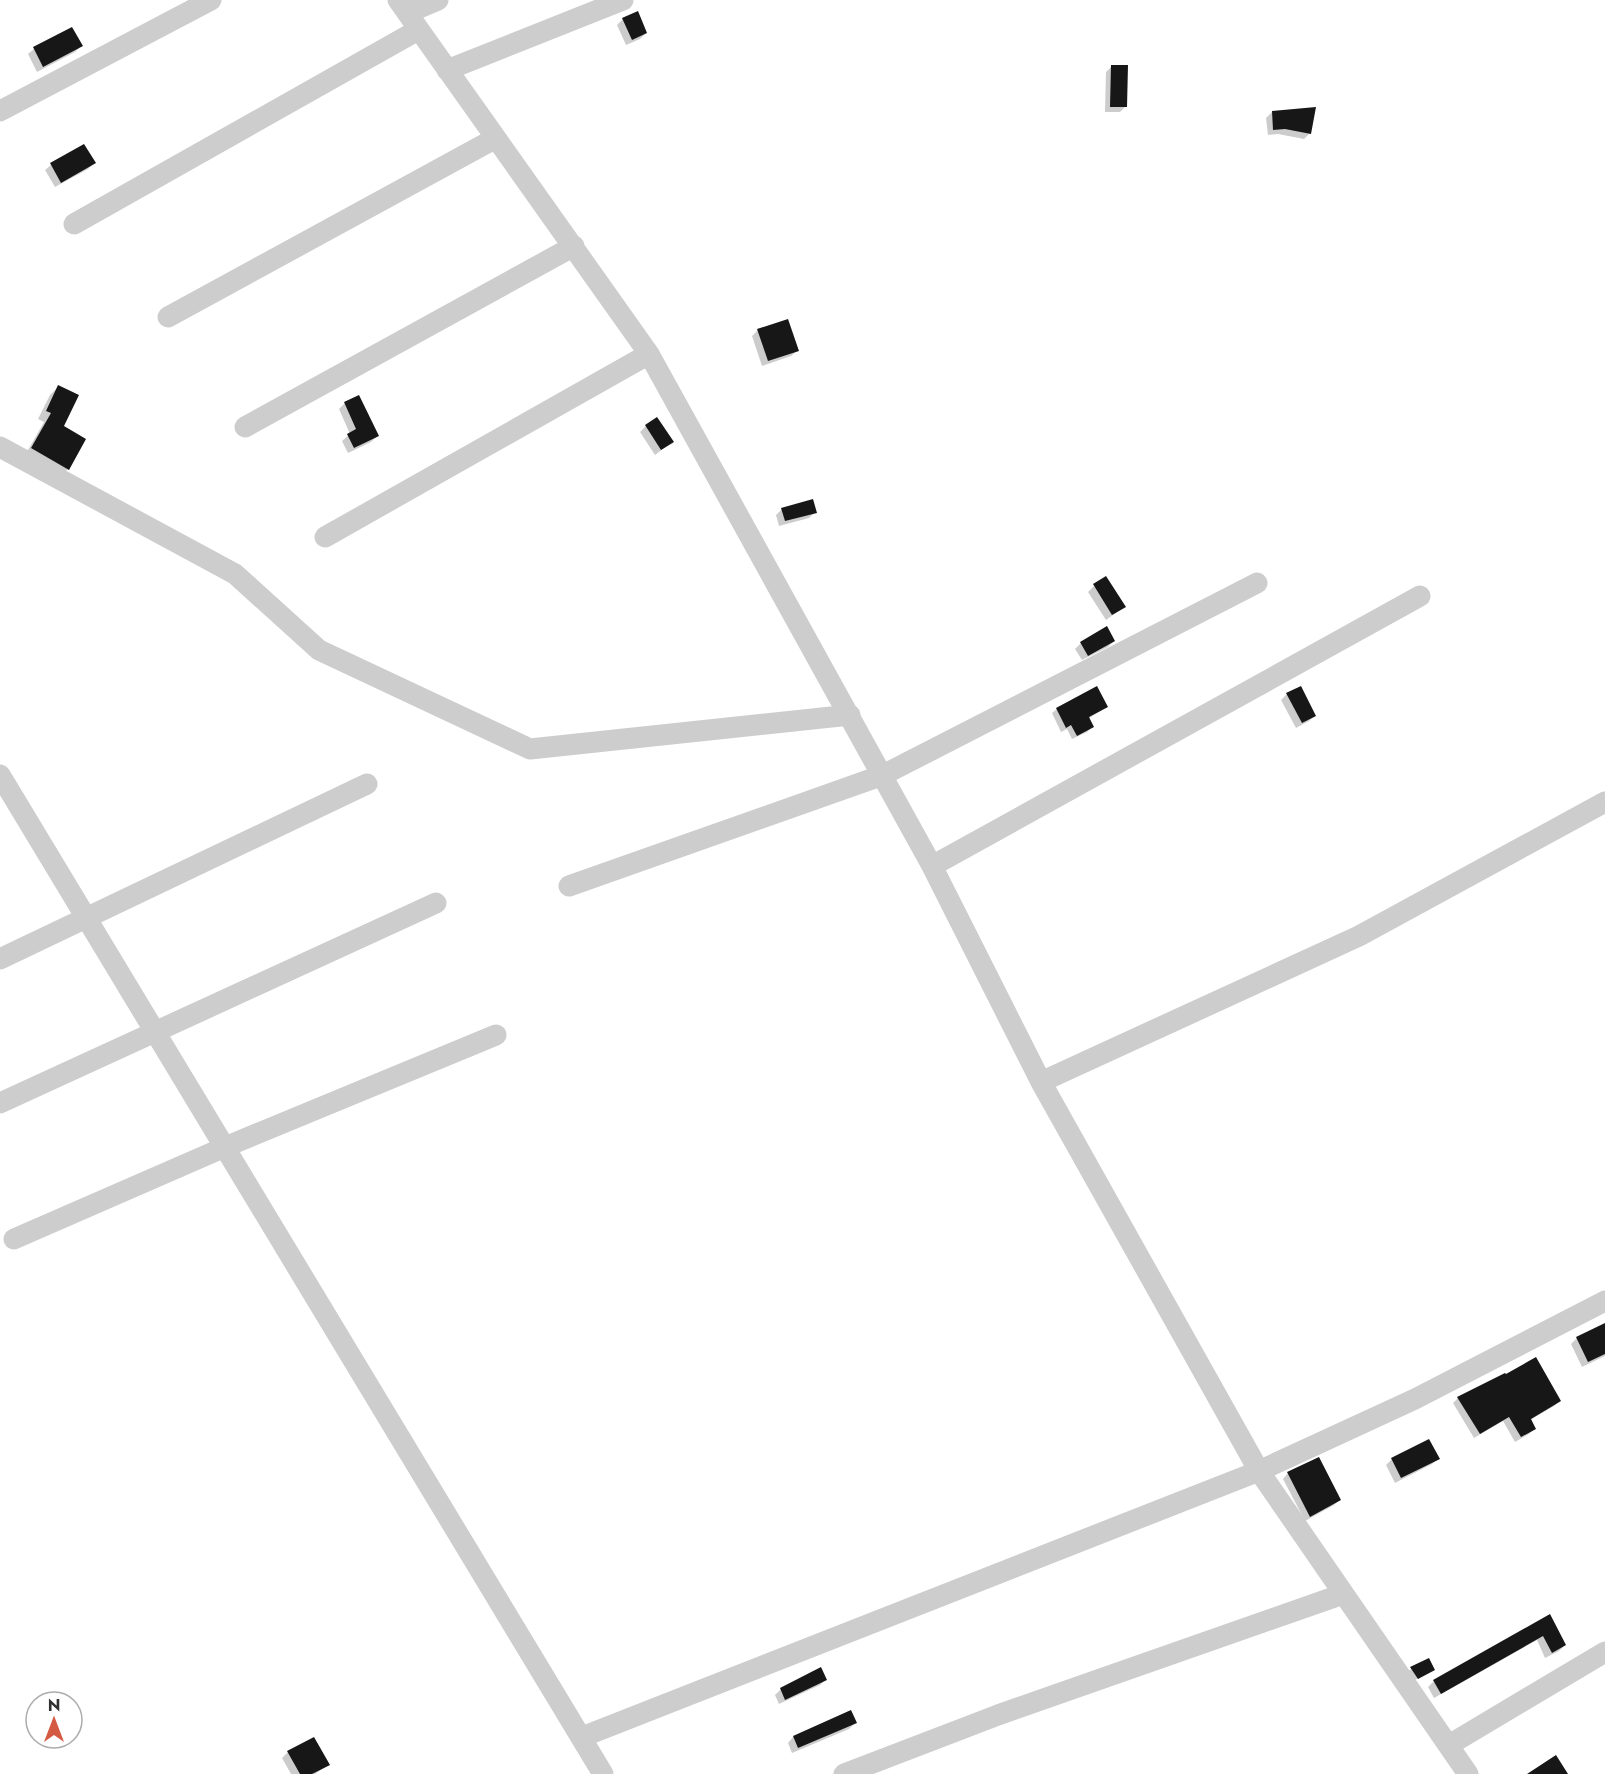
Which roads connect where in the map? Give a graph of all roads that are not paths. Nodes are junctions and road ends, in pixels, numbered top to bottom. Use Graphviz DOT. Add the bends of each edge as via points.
graph roads {
  1 [pos="211,0"];
  2 [pos="438,0"];
  3 [pos="623,0"];
  4 [pos="408,14"];
  5 [pos="447,70"];
  6 [pos="0,111"];
  7 [pos="496,138"];
  8 [pos="74,224"];
  9 [pos="574,246"];
  10 [pos="168,317"];
  11 [pos="649,354"];
  12 [pos="244,427"];
  13 [pos="0,447"];
  14 [pos="325,537"];
  15 [pos="1257,583"];
  16 [pos="1420,596"];
  17 [pos="850,715"];
  18 [pos="0,775"];
  19 [pos="883,775"];
  20 [pos="367,784"];
  21 [pos="1605,802"];
  22 [pos="932,866"];
  23 [pos="569,886"];
  24 [pos="436,903"];
  25 [pos="86,917"];
  26 [pos="0,959"];
  27 [pos="155,1032"];
  28 [pos="496,1035"];
  29 [pos="1041,1082"];
  30 [pos="0,1103"];
  31 [pos="225,1148"];
  32 [pos="14,1239"];
  33 [pos="1605,1301"];
  34 [pos="1259,1471"];
  35 [pos="1343,1594"];
  36 [pos="1605,1652"];
  37 [pos="582,1737"];
  38 [pos="1449,1745"];
  39 [pos="603,1774"];
  40 [pos="844,1774"];
  41 [pos="1468,1774"];
  1 -- 6 [label="street"];
  2 -- 4 [label="street"];
  3 -- 5 [label="street"];
  4 -- 5 [label="street"];
  4 -- 8 [label="street"];
  5 -- 7 [label="street"];
  7 -- 9 [label="street"];
  7 -- 10 [label="street"];
  9 -- 11 [label="street"];
  9 -- 12 [label="street"];
  11 -- 14 [label="street"];
  11 -- 17 [label="street"];
  13 -- 17 [label="street" via="235,574 320,650 530,749"];
  15 -- 19 [label="street"];
  16 -- 22 [label="street"];
  17 -- 19 [label="street"];
  18 -- 25 [label="street"];
  19 -- 22 [label="street"];
  19 -- 23 [label="street"];
  20 -- 25 [label="street"];
  21 -- 29 [label="street" via="1359,936"];
  22 -- 29 [label="street"];
  24 -- 27 [label="street"];
  25 -- 26 [label="street"];
  25 -- 27 [label="street"];
  27 -- 30 [label="street"];
  27 -- 31 [label="street"];
  28 -- 31 [label="street"];
  29 -- 34 [label="street"];
  31 -- 32 [label="street"];
  31 -- 37 [label="street"];
  33 -- 34 [label="street" via="1415,1399"];
  34 -- 35 [label="street"];
  34 -- 37 [label="street"];
  35 -- 38 [label="street"];
  35 -- 40 [label="street"];
  36 -- 38 [label="street"];
  37 -- 39 [label="street"];
  38 -- 41 [label="street"];
}
